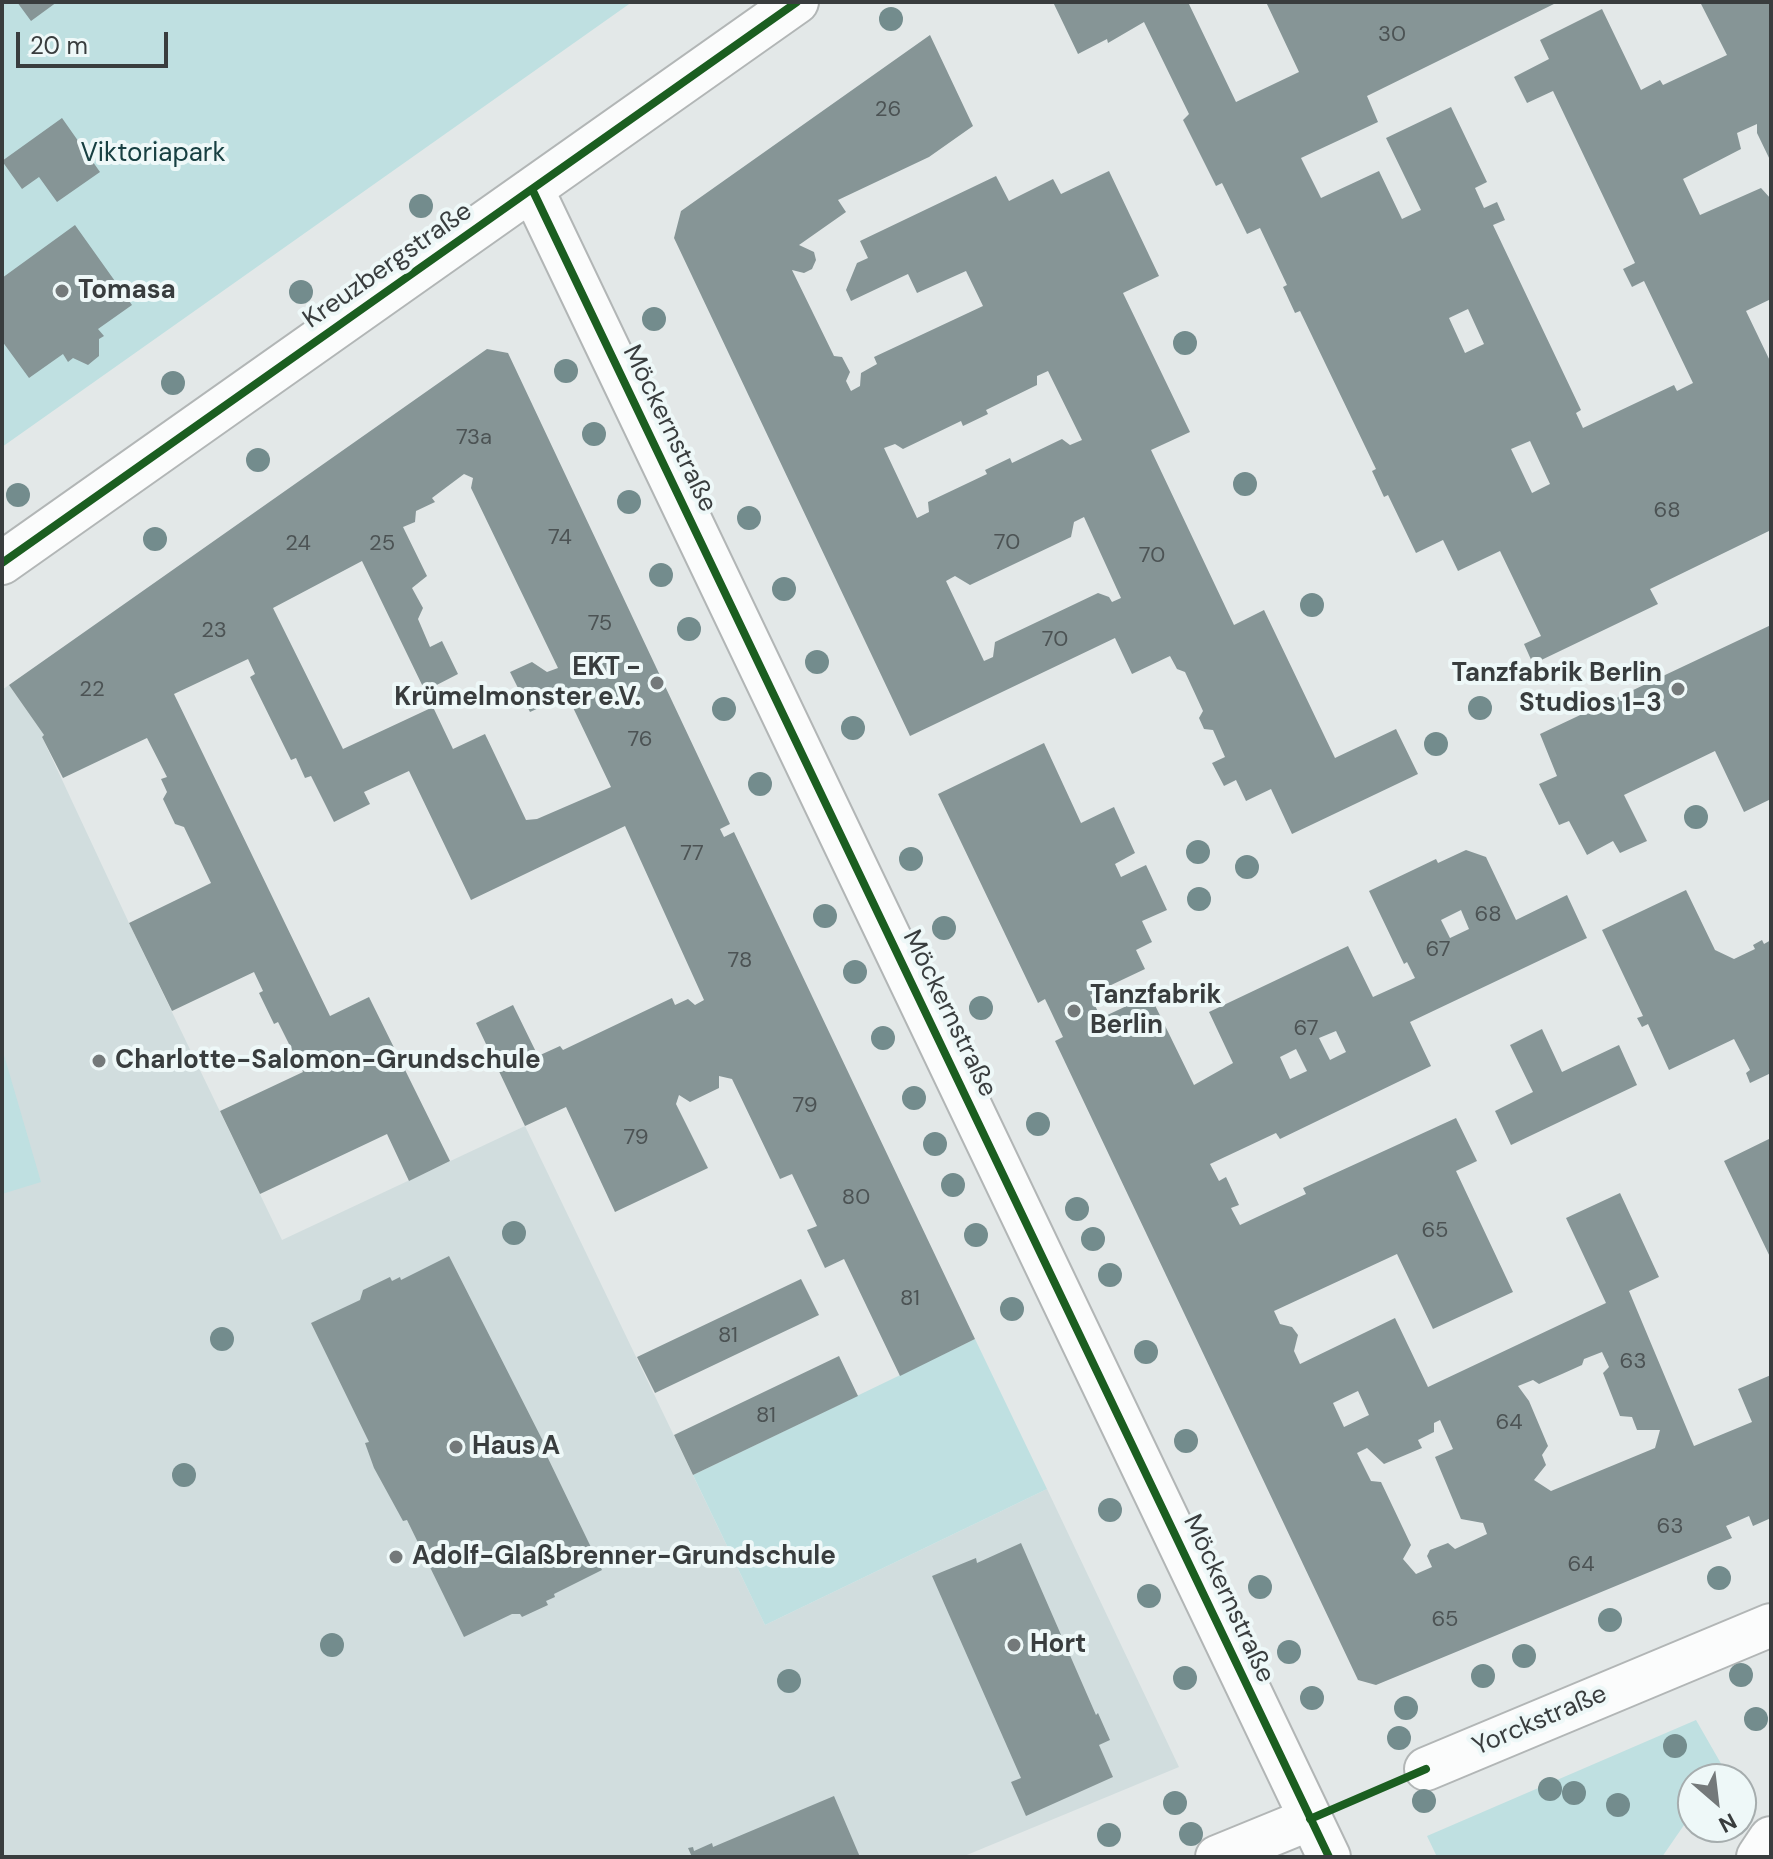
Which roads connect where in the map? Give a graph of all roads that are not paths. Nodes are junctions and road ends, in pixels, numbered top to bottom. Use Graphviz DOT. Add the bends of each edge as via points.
graph roads {
  1 [pos="797,2"];
  2 [pos="532,189"];
  3 [pos="2,563"];
  4 [pos="1771,1625"];
  5 [pos="1426,1769"];
  6 [pos="1310,1819"];
  7 [pos="1771,1839"];
  8 [pos="1217,1857"];
  9 [pos="1329,1857"];
  10 [pos="1759,1857"];
  1 -- 2 [label="street, Kreuzbergstraße"];
  2 -- 3 [label="street, Kreuzbergstraße"];
  2 -- 6 [label="street, Möckernstraße"];
  4 -- 5 [label="street, Yorckstraße"];
  6 -- 8 [label="street"];
  6 -- 9 [label="street, Möckernstraße"];
  7 -- 10 [label="main road"];
}
